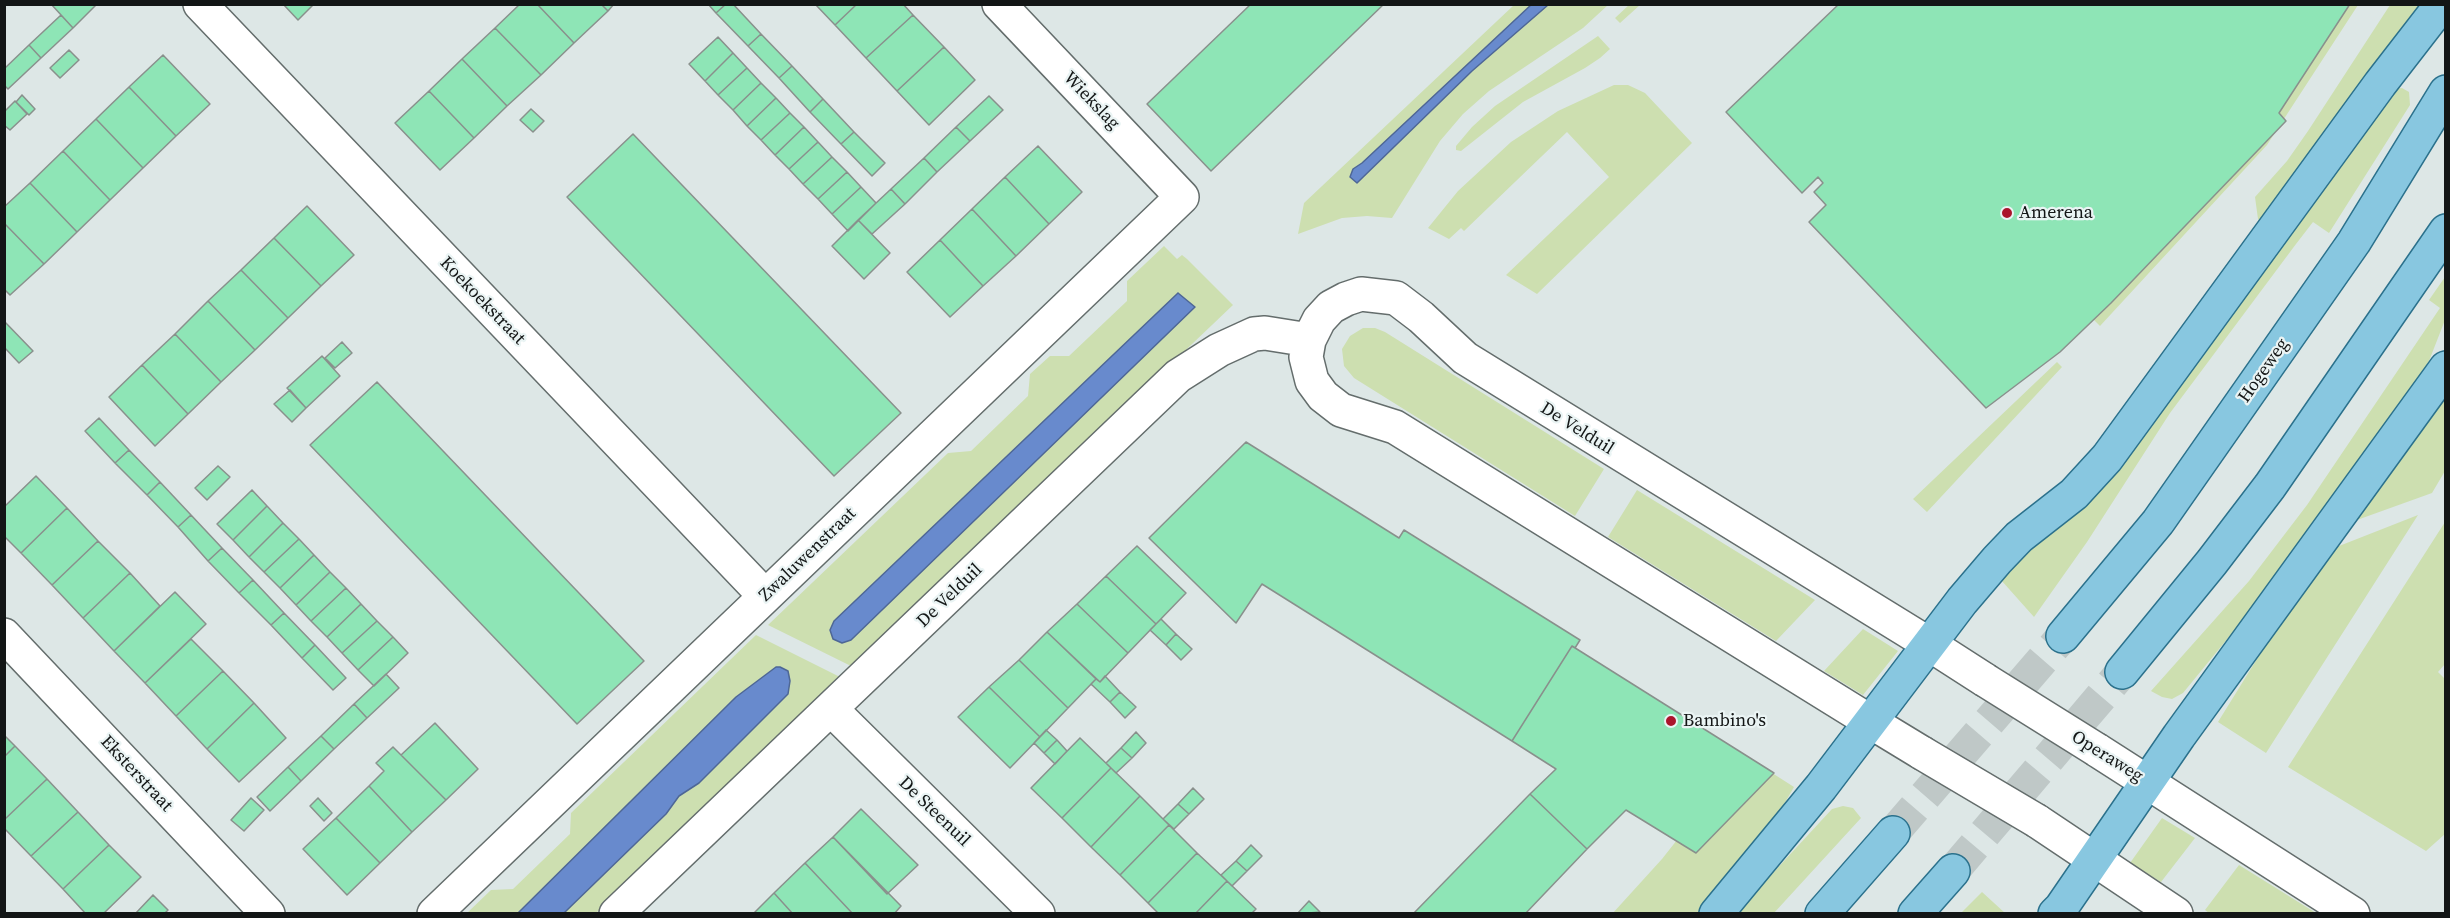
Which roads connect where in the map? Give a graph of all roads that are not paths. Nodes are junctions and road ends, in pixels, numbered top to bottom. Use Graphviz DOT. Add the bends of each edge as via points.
graph roads {
  1 [pos="200,4"];
  2 [pos="999,4"];
  3 [pos="2442,4"];
  4 [pos="2445,92"];
  5 [pos="1182,197"];
  6 [pos="2445,231"];
  7 [pos="1309,340"];
  8 [pos="2445,368"];
  9 [pos="765,596"];
  10 [pos="1860,602"];
  11 [pos="4,635"];
  12 [pos="2063,636"];
  13 [pos="1929,644"];
  14 [pos="2122,672"];
  15 [pos="831,709"];
  16 [pos="1871,722"];
  17 [pos="2148,783"];
  18 [pos="1893,833"];
  19 [pos="2095,860"];
  20 [pos="1953,871"];
  21 [pos="268,914"];
  22 [pos="434,914"];
  23 [pos="616,914"];
  24 [pos="1038,914"];
  25 [pos="1716,914"];
  26 [pos="1822,914"];
  27 [pos="1915,914"];
  28 [pos="2055,914"];
  29 [pos="2175,914"];
  30 [pos="2354,914"];
  1 -- 9 [label="street, Koekoekstraat"];
  2 -- 5 [label="street, Wiekslag"];
  3 -- 13 [label="main road" via="2107,458 2074,494 2004,552"];
  4 -- 12 [label="main road, Hogeweg" via="2354,242 2158,522"];
  5 -- 9 [label="street, Zwaluwenstraat"];
  6 -- 14 [label="main road" via="2270,486"];
  7 -- 10 [label="street, De Velduil" via="1319,320 1346,299 1361,294 1396,298 1464,358"];
  7 -- 15 [label="street, De Velduil" via="1254,333 1178,376"];
  7 -- 16 [label="street" via="1306,357 1312,381 1341,410 1395,427"];
  8 -- 17 [label="main road"];
  9 -- 22 [label="street, Zwaluwenstraat"];
  10 -- 13 [label="street, Operaweg"];
  11 -- 21 [label="street, Eksterstraat"];
  13 -- 16 [label="main road"];
  13 -- 17 [label="street, Operaweg, bridge"];
  15 -- 23 [label="street, De Velduil"];
  15 -- 24 [label="street, De Steenuil"];
  16 -- 19 [label="street, bridge"];
  16 -- 25 [label="main road"];
  17 -- 19 [label="main road"];
  17 -- 30 [label="street, Operaweg"];
  18 -- 26 [label="main road"];
  19 -- 28 [label="main road"];
  19 -- 29 [label="street"];
  20 -- 27 [label="main road"];
}
